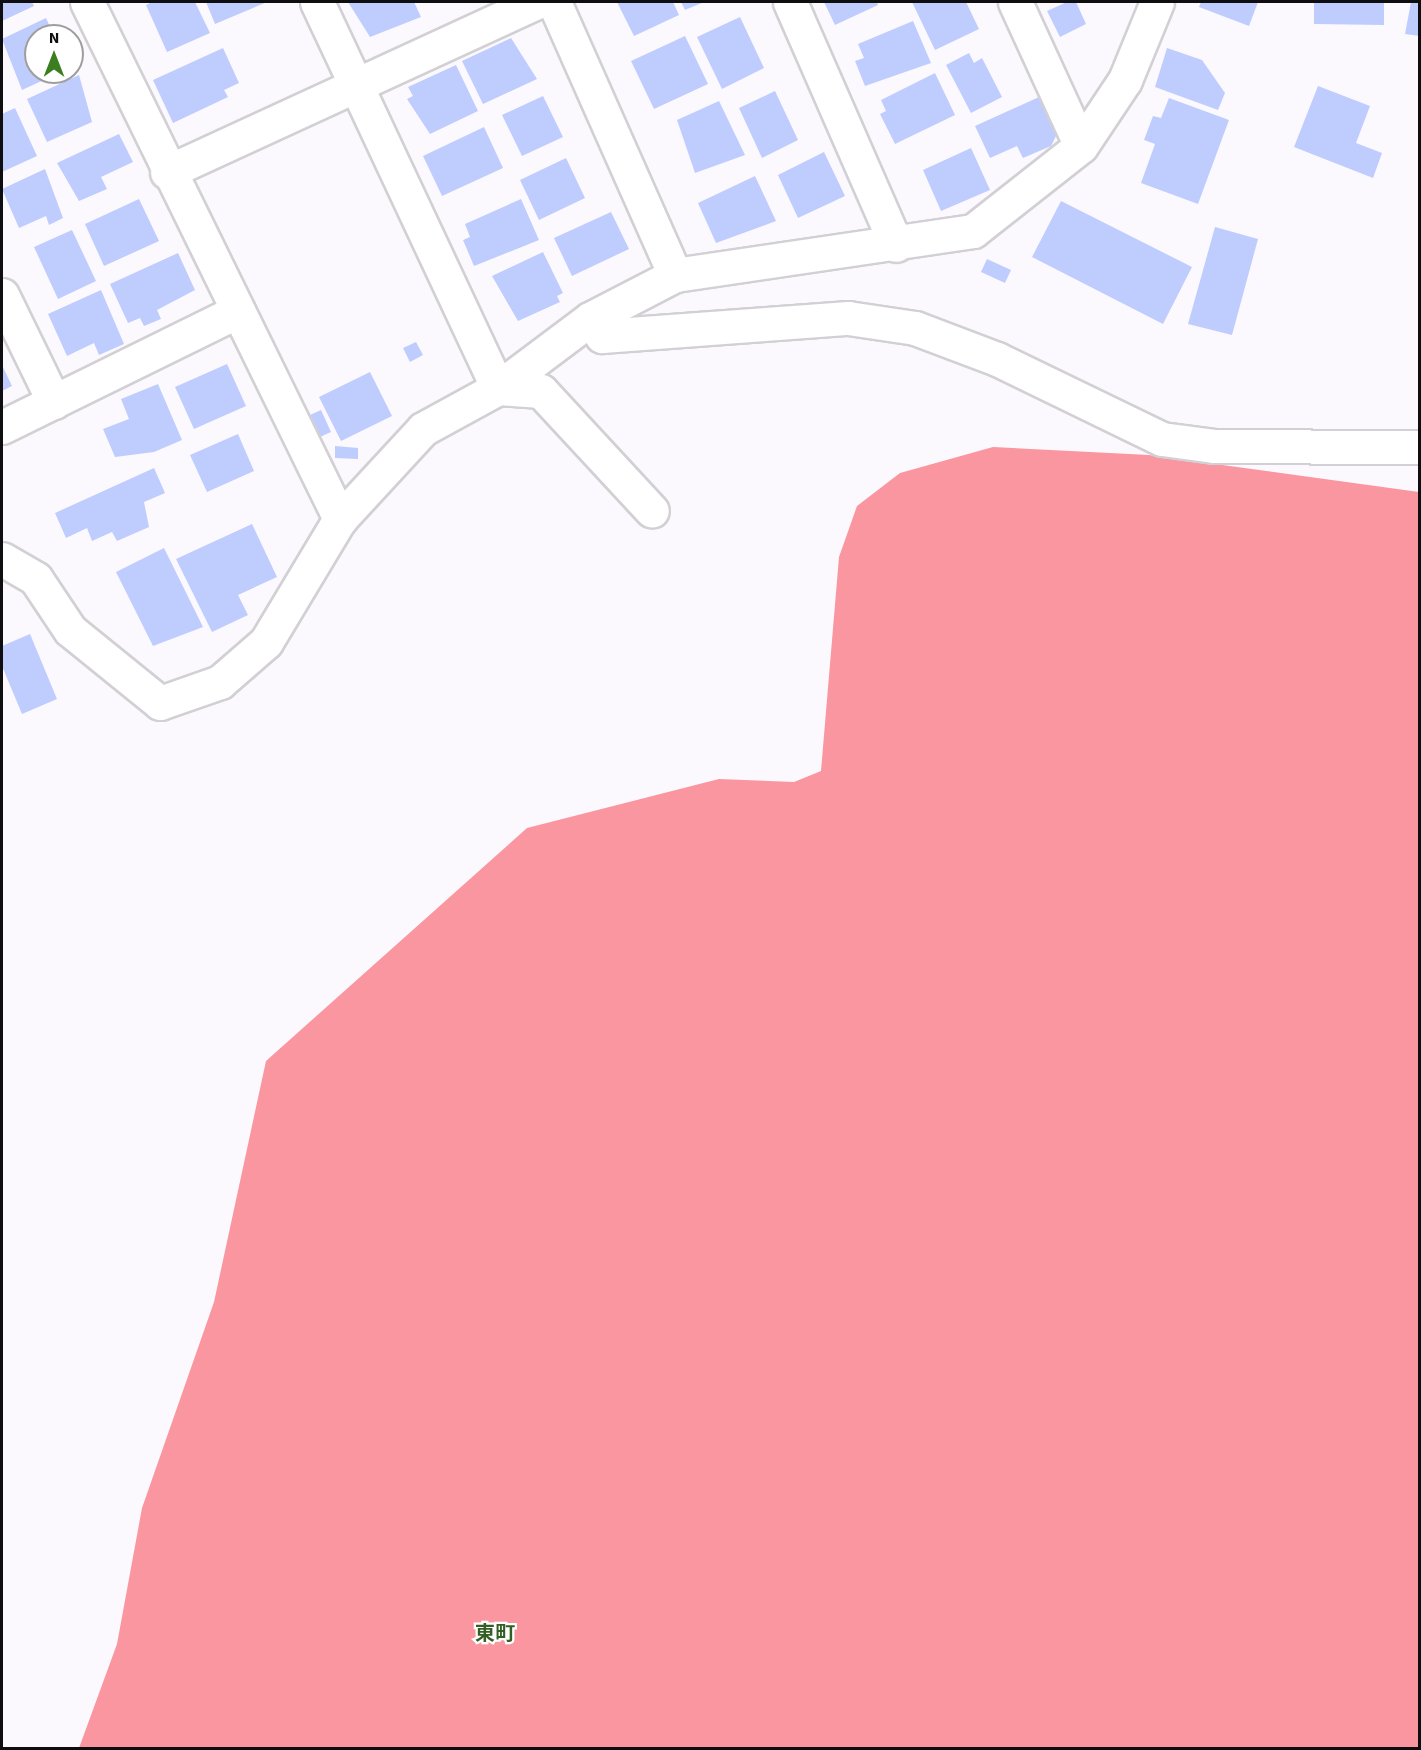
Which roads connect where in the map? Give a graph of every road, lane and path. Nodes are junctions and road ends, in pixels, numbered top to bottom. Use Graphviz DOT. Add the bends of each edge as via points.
graph roads {
  1 [pos="87,2"];
  2 [pos="317,2"];
  3 [pos="537,2"];
  4 [pos="554,2"];
  5 [pos="790,2"];
  6 [pos="1015,2"];
  7 [pos="1156,2"];
  8 [pos="355,87"];
  9 [pos="1081,146"];
  10 [pos="167,172"];
  11 [pos="896,245"];
  12 [pos="675,275"];
  13 [pos="2,295"];
  14 [pos="238,311"];
  15 [pos="590,319"];
  16 [pos="498,388"];
  17 [pos="54,402"];
  18 [pos="2,427"];
  19 [pos="1419,447"];
  20 [pos="652,511"];
  21 [pos="340,519"];
  22 [pos="2,559"];
  1 -- 10 [label="street"];
  2 -- 8 [label="street"];
  3 -- 8 [label="street"];
  4 -- 12 [label="street"];
  5 -- 11 [label="street"];
  6 -- 9 [label="street"];
  7 -- 9 [label="street" via="1125,80"];
  8 -- 10 [label="street"];
  8 -- 16 [label="street"];
  9 -- 11 [label="street" via="973,231"];
  10 -- 14 [label="street"];
  11 -- 12 [label="street"];
  12 -- 15 [label="street"];
  13 -- 17 [label="street"];
  14 -- 17 [label="street"];
  14 -- 21 [label="street"];
  15 -- 16 [label="street"];
  15 -- 19 [label="street" via="602,336 848,318 915,328 997,359 1162,439 1214,446"];
  16 -- 20 [label="street" via="541,391"];
  16 -- 21 [label="street" via="423,429"];
  17 -- 18 [label="street"];
  21 -- 22 [label="street" via="266,642 220,682 160,702 70,630 36,579"];
}
